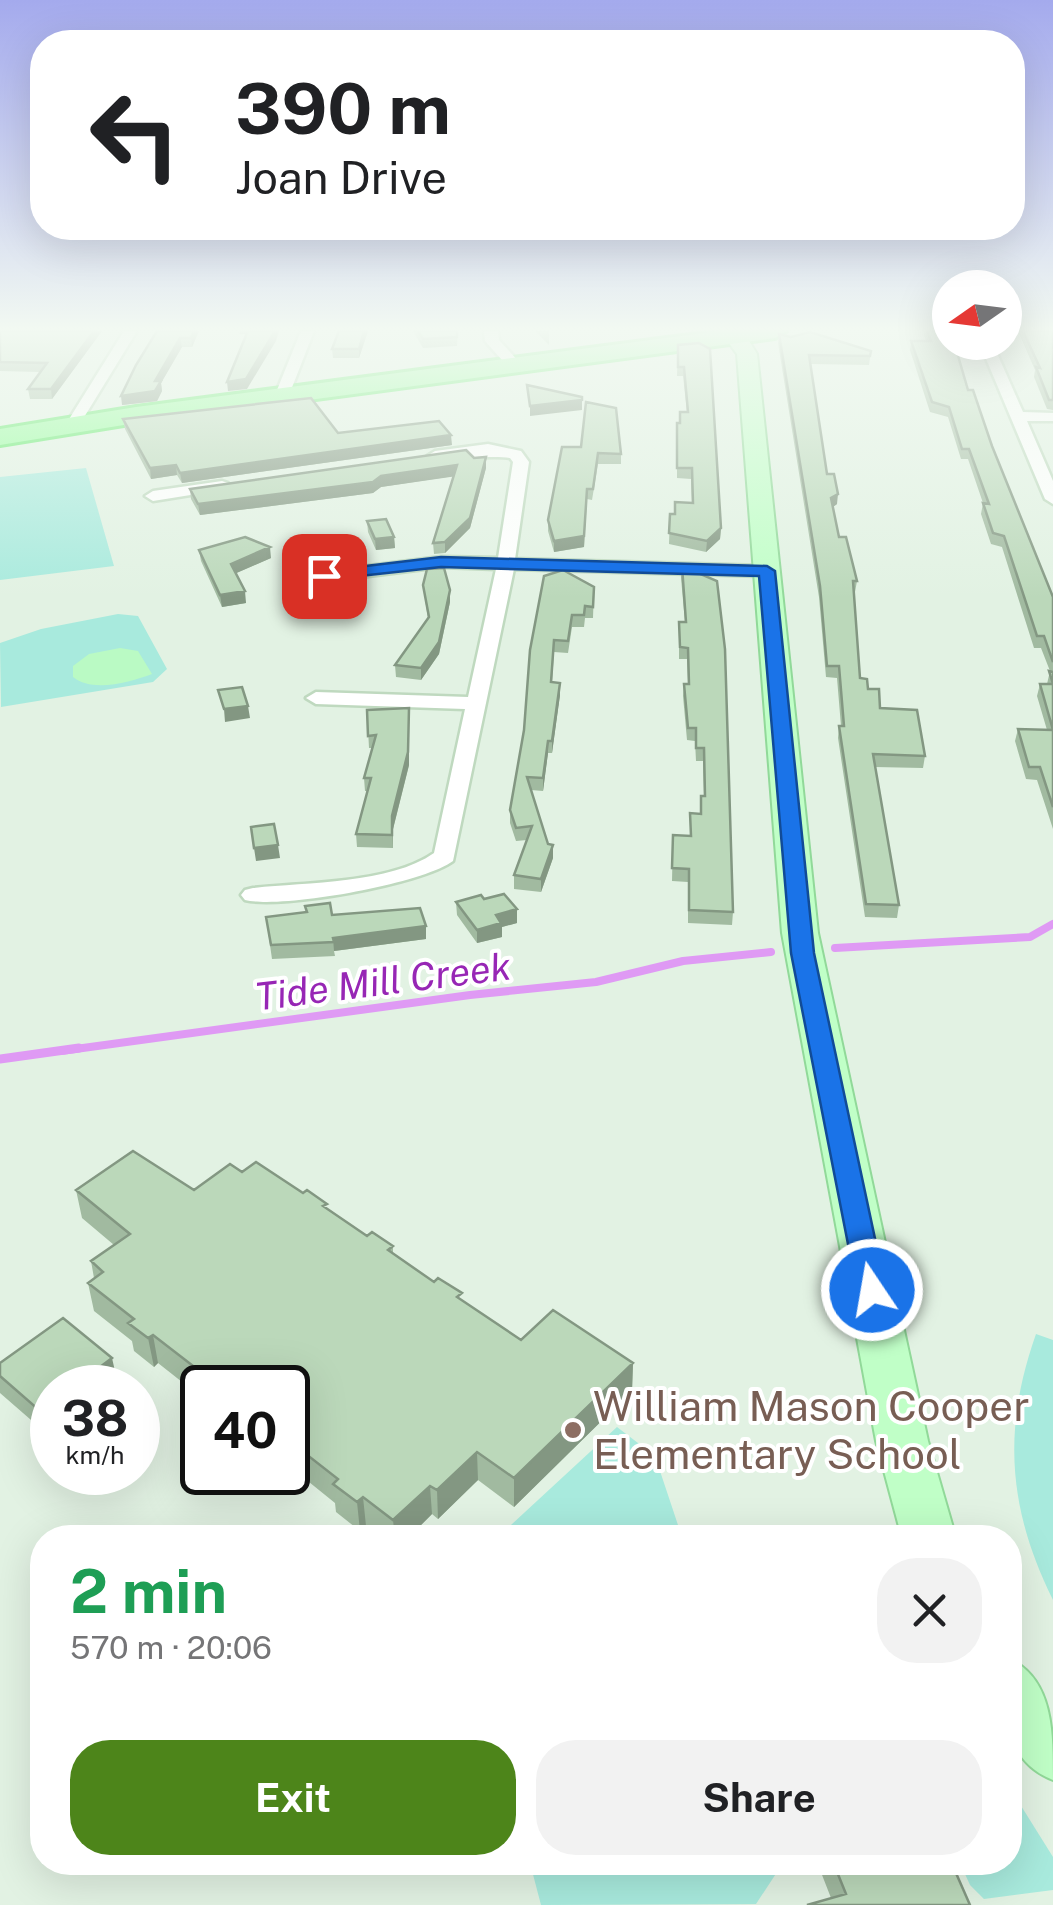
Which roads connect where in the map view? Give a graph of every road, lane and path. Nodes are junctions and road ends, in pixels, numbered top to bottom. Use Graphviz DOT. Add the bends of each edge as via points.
graph roads {
  1 [pos="75,420"];
  2 [pos="753,420"];
  3 [pos="1021,420"];
  4 [pos="0,428"];
  5 [pos="0,437"];
  6 [pos="419,458"];
  7 [pos="248,483"];
  8 [pos="153,496"];
  9 [pos="1053,499"];
  10 [pos="506,563"];
  11 [pos="767,571"];
  12 [pos="296,580"];
  13 [pos="316,698"];
  14 [pos="474,702"];
  15 [pos="253,895"];
  16 [pos="925,1525"];
  17 [pos="1022,1704"];
  18 [pos="1053,1751"];
  1 -- 4 [label="main road"];
  1 -- 5 [label="main road"];
  2 -- 11 [label="street"];
  3 -- 9 [label="street"];
  6 -- 10 [label="street" via="516,447 521,462"];
  7 -- 8 [label="street"];
  10 -- 11 [label="street"];
  10 -- 12 [label="street" via="402,564"];
  10 -- 14 [label="street"];
  11 -- 16 [label="street" via="811,1002"];
  13 -- 14 [label="street"];
  14 -- 15 [label="street" via="449,843 438,866 407,876"];
  17 -- 18 [label="street"];
}
